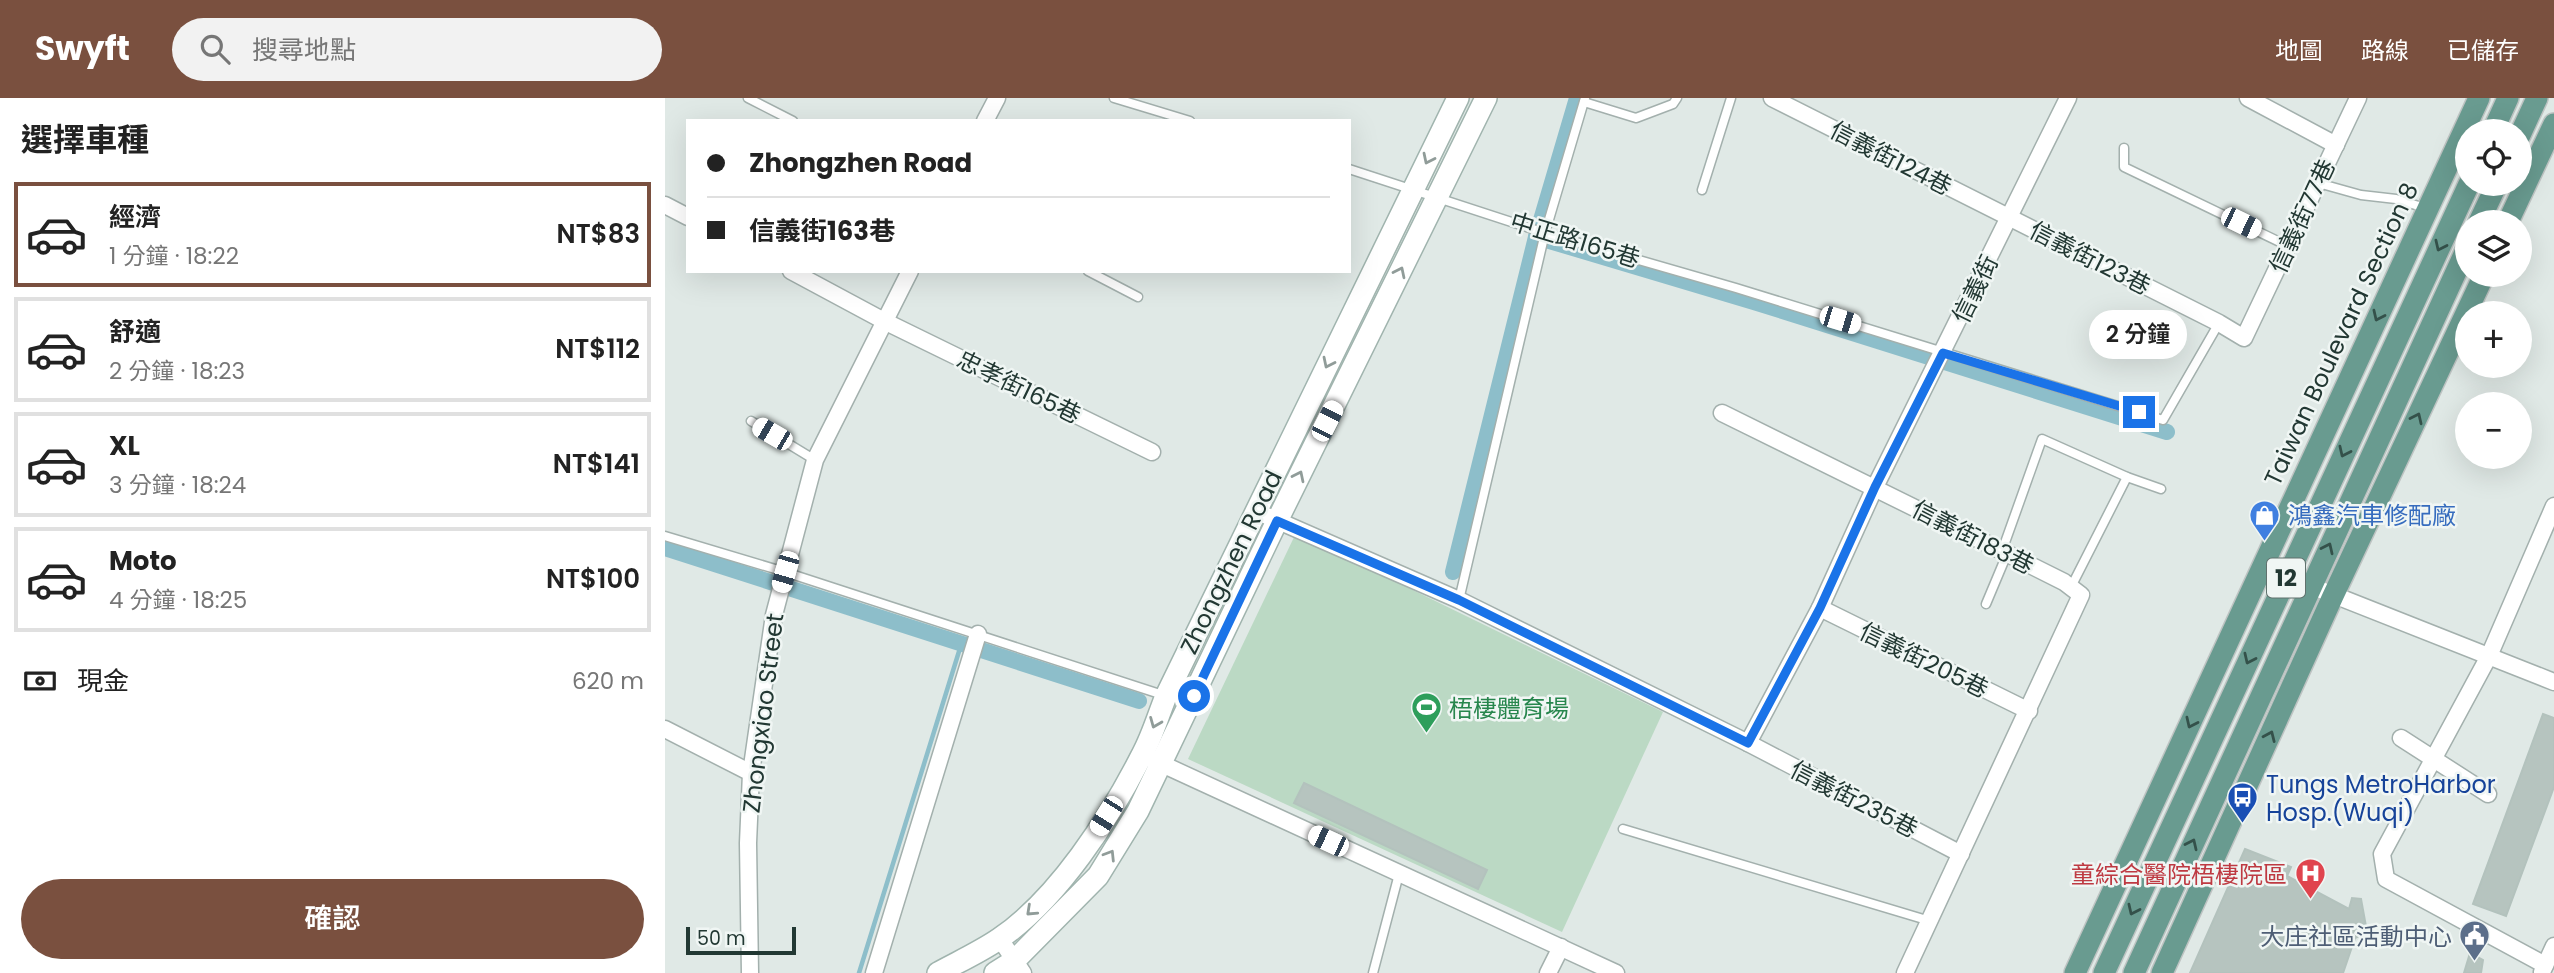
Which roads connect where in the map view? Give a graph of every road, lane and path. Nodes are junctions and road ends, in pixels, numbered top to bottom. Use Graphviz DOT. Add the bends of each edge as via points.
graph roads {
  1 [pos="748,98"];
  2 [pos="997,98"];
  3 [pos="1114,98"];
  4 [pos="1458,98"];
  5 [pos="1486,98"];
  6 [pos="1677,98"];
  7 [pos="1731,98"];
  8 [pos="1772,98"];
  9 [pos="2068,98"];
  10 [pos="2248,98"];
  11 [pos="2358,98"];
  12 [pos="2479,98"];
  13 [pos="2508,98"];
  14 [pos="2537,98"];
  15 [pos="1585,100"];
  16 [pos="2266,102"];
  17 [pos="789,119"];
  18 [pos="986,119"];
  19 [pos="1183,119"];
  20 [pos="2498,119"];
  21 [pos="2527,119"];
  22 [pos="2554,124"];
  23 [pos="2336,145"];
  24 [pos="2124,148"];
  25 [pos="1351,170"];
  26 [pos="2318,183"];
  27 [pos="1414,189"];
  28 [pos="1702,190"];
  29 [pos="2463,196"];
  30 [pos="1437,197"];
  31 [pos="665,205"];
  32 [pos="2428,209"];
  33 [pos="2514,210"];
  34 [pos="686,216"];
  35 [pos="2011,217"];
  36 [pos="1545,233"];
  37 [pos="2288,246"];
  38 [pos="795,273"];
  39 [pos="909,273"];
  40 [pos="1092,273"];
  41 [pos="2455,274"];
  42 [pos="2478,287"];
  43 [pos="1137,297"];
  44 [pos="886,321"];
  45 [pos="2219,323"];
  46 [pos="2244,338"];
  47 [pos="1943,353"];
  48 [pos="1722,413"];
  49 [pos="751,421"];
  50 [pos="1152,452"];
  51 [pos="815,460"];
  52 [pos="2127,477"];
  53 [pos="1875,487"];
  54 [pos="2161,489"];
  55 [pos="2554,507"];
  56 [pos="1255,511"];
  57 [pos="1277,521"];
  58 [pos="665,536"];
  59 [pos="2005,552"];
  60 [pos="2263,567"];
  61 [pos="785,572"];
  62 [pos="2286,577"];
  63 [pos="2071,587"];
  64 [pos="2310,587"];
  65 [pos="2333,596"];
  66 [pos="1459,600"];
  67 [pos="1986,604"];
  68 [pos="1820,608"];
  69 [pos="978,634"];
  70 [pos="2489,656"];
  71 [pos="2554,682"];
  72 [pos="1166,696"];
  73 [pos="2029,711"];
  74 [pos="665,729"];
  75 [pos="2401,738"];
  76 [pos="1748,743"];
  77 [pos="1143,754"];
  78 [pos="2433,758"];
  79 [pos="1161,766"];
  80 [pos="751,773"];
  81 [pos="2488,794"];
  82 [pos="1623,828"];
  83 [pos="1961,854"];
  84 [pos="1399,874"];
  85 [pos="1930,921"];
  86 [pos="1000,939"];
  87 [pos="2554,946"];
  88 [pos="1561,947"];
  89 [pos="1019,967"];
  90 [pos="2543,969"];
  91 [pos="750,973"];
  92 [pos="874,973"];
  93 [pos="938,973"];
  94 [pos="995,973"];
  95 [pos="1373,973"];
  96 [pos="1548,973"];
  97 [pos="1616,973"];
  98 [pos="1905,973"];
  99 [pos="2075,973"];
  100 [pos="2104,973"];
  101 [pos="2133,973"];
  102 [pos="2162,973"];
  1 -- 17 [label="lane"];
  2 -- 18 [label="street"];
  3 -- 19 [label="lane"];
  4 -- 27 [label="street, Zhongzhen Road, one-way"];
  5 -- 30 [label="street, Zhongzhen Road"];
  6 -- 15 [label="lane" via="1673,104 1636,118"];
  7 -- 28 [label="lane"];
  8 -- 35 [label="street, 信義街124巷"];
  9 -- 35 [label="street, 信義街"];
  10 -- 16 [label="street, 信義街77巷"];
  11 -- 23 [label="street"];
  12 -- 32 [label="main road, Taiwan Boulevard Section 8 / 12"];
  13 -- 20 [label="main road"];
  14 -- 21 [label="main road"];
  15 -- 36 [label="lane"];
  16 -- 23 [label="street, 信義街77巷"];
  22 -- 33 [label="main road"];
  23 -- 26 [label="street, 信義街77巷"];
  24 -- 37 [label="lane" via="2124,167"];
  25 -- 27 [label="lane, 中正路165巷"];
  26 -- 32 [label="lane"];
  26 -- 37 [label="street, 信義街77巷"];
  27 -- 30 [label="lane, 中正路165巷"];
  27 -- 56 [label="street, Zhongzhen Road, one-way"];
  29 -- 62 [label="main road, 12, one-way"];
  30 -- 36 [label="lane, 中正路165巷"];
  57 -- 30 [label="street, Zhongzhen Road, one-way"];
  31 -- 34 [label="street"];
  32 -- 60 [label="main road, Taiwan Boulevard Section 8 / 12, one-way"];
  35 -- 45 [label="street, 信義街123巷"];
  35 -- 47 [label="street, 信義街"];
  36 -- 47 [label="lane, 中正路165巷"];
  36 -- 66 [label="lane"];
  37 -- 46 [label="street, 信義街77巷"];
  38 -- 44 [label="street, 忠孝街165巷"];
  39 -- 44 [label="street, Zhongxiao Street"];
  40 -- 43 [label="lane"];
  64 -- 41 [label="main road, 12, one-way"];
  65 -- 42 [label="main road, 12, one-way"];
  44 -- 50 [label="street, 忠孝街165巷"];
  44 -- 51 [label="street, Zhongxiao Street"];
  45 -- 46 [label="street, 信義街123巷"];
  45 -- 47 [label="lane, 中正路165巷" via="2163,420"];
  47 -- 53 [label="street, 信義街"];
  48 -- 53 [label="street, 信義街183巷"];
  49 -- 51 [label="lane"];
  51 -- 61 [label="street, Zhongxiao Street"];
  52 -- 54 [label="lane"];
  52 -- 59 [label="lane" via="2042,439"];
  52 -- 63 [label="lane"];
  53 -- 59 [label="street, 信義街183巷"];
  53 -- 68 [label="street, 信義街"];
  55 -- 70 [label="street"];
  56 -- 57 [label="street"];
  56 -- 72 [label="street, Zhongzhen Road"];
  57 -- 66 [label="street"];
  57 -- 79 [label="street, Zhongzhen Road"];
  58 -- 61 [label="lane"];
  59 -- 63 [label="street, 信義街183巷"];
  59 -- 67 [label="lane"];
  60 -- 62 [label="street"];
  60 -- 99 [label="main road, Taiwan Boulevard Section 8 / 12, one-way"];
  61 -- 69 [label="lane"];
  61 -- 80 [label="street, Zhongxiao Street" via="773,615"];
  62 -- 64 [label="street"];
  62 -- 100 [label="main road, 12, one-way"];
  63 -- 73 [label="street" via="2081,595"];
  64 -- 65 [label="street"];
  101 -- 64 [label="main road, 12, one-way"];
  65 -- 70 [label="street"];
  102 -- 65 [label="main road, 12, one-way"];
  66 -- 76 [label="street"];
  68 -- 73 [label="street, 信義街205巷"];
  68 -- 76 [label="street, 信義街"];
  69 -- 72 [label="lane"];
  69 -- 92 [label="street"];
  70 -- 71 [label="street"];
  70 -- 78 [label="street"];
  72 -- 77 [label="street, Zhongzhen Road, one-way"];
  73 -- 83 [label="street"];
  74 -- 80 [label="street"];
  75 -- 78 [label="street"];
  76 -- 83 [label="street, 信義街235巷"];
  77 -- 79 [label="street"];
  77 -- 86 [label="street, Zhongzhen Road, one-way" via="1056,888"];
  78 -- 81 [label="street"];
  78 -- 90 [label="street" via="2382,854 2386,879"];
  79 -- 84 [label="street"];
  89 -- 79 [label="street, Zhongzhen Road, one-way" via="1098,876"];
  80 -- 91 [label="street, Zhongxiao Street"];
  82 -- 85 [label="lane"];
  83 -- 85 [label="street"];
  84 -- 88 [label="street"];
  84 -- 95 [label="lane"];
  85 -- 98 [label="street"];
  86 -- 89 [label="street"];
  86 -- 93 [label="street, Zhongzhen Road"];
  87 -- 90 [label="street"];
  88 -- 96 [label="street"];
  88 -- 97 [label="street"];
  89 -- 94 [label="street, Zhongzhen Road"];
}
